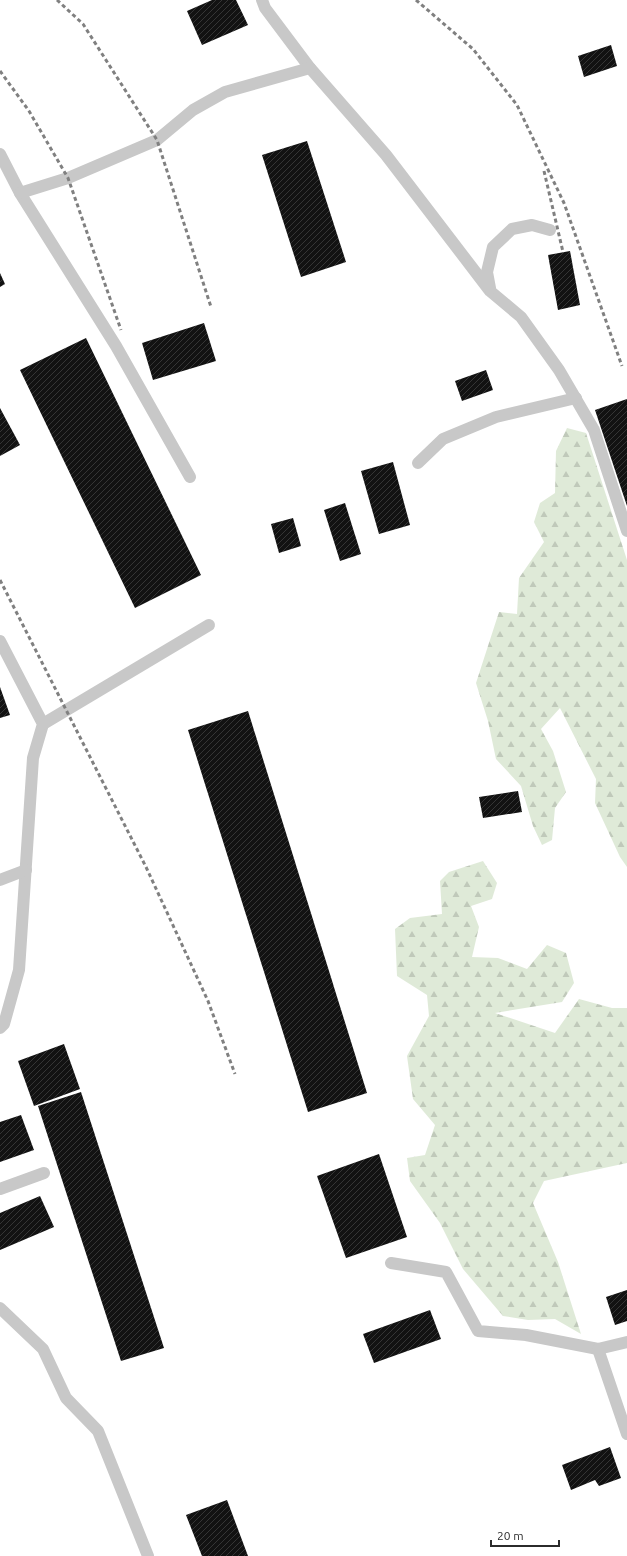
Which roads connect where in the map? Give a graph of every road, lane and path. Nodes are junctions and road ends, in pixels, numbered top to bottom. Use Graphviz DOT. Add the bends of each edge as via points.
graph roads {
  1 [pos="265,3"];
  2 [pos="310,68"];
  3 [pos="0,154"];
  4 [pos="20,193"];
  5 [pos="550,230"];
  6 [pos="490,291"];
  7 [pos="576,398"];
  8 [pos="418,463"];
  9 [pos="190,477"];
  10 [pos="627,532"];
  11 [pos="209,625"];
  12 [pos="0,640"];
  13 [pos="42,724"];
  14 [pos="26,870"];
  15 [pos="0,880"];
  16 [pos="0,1028"];
  17 [pos="44,1173"];
  18 [pos="0,1189"];
  19 [pos="391,1262"];
  20 [pos="0,1308"];
  21 [pos="627,1342"];
  22 [pos="598,1349"];
  23 [pos="627,1434"];
  24 [pos="148,1556"];
  1 -- 2 [label="lane"];
  2 -- 4 [label="lane" via="225,92 193,110 157,140 68,178"];
  2 -- 6 [label="lane" via="386,155"];
  3 -- 4 [label="lane"];
  4 -- 9 [label="lane" via="116,346"];
  5 -- 6 [label="lane" via="532,225 512,229 493,247 487,272"];
  6 -- 7 [label="lane" via="521,317"];
  7 -- 8 [label="lane" via="489,419 443,439"];
  7 -- 10 [label="lane" via="594,430"];
  11 -- 13 [label="lane"];
  12 -- 13 [label="lane"];
  13 -- 14 [label="lane" via="33,758"];
  14 -- 15 [label="lane"];
  14 -- 16 [label="lane" via="19,970 4,1024"];
  17 -- 18 [label="lane"];
  19 -- 22 [label="lane" via="446,1272 478,1331 526,1335"];
  20 -- 24 [label="lane" via="43,1349 66,1398 98,1431"];
  21 -- 22 [label="lane"];
  22 -- 23 [label="lane"];
}
